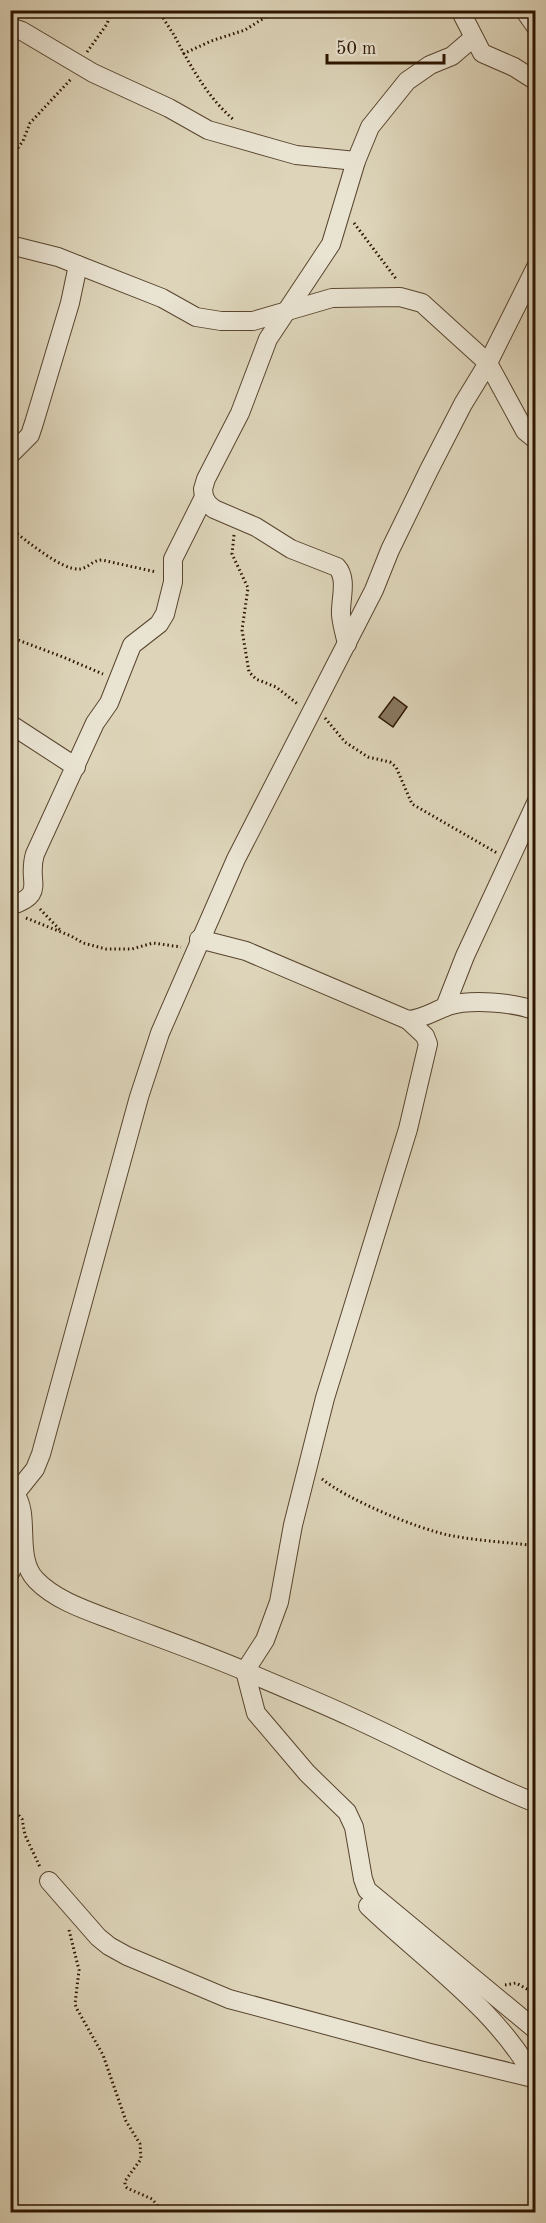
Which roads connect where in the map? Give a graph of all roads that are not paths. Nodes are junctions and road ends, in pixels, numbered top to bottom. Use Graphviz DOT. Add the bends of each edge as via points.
graph roads {
  1 [pos="460,10"];
  2 [pos="524,10"];
  3 [pos="10,27"];
  4 [pos="536,27"];
  5 [pos="473,38"];
  6 [pos="536,81"];
  7 [pos="356,161"];
  8 [pos="10,245"];
  9 [pos="78,265"];
  10 [pos="536,267"];
  11 [pos="290,309"];
  12 [pos="488,363"];
  13 [pos="535,441"];
  14 [pos="12,453"];
  15 [pos="204,497"];
  16 [pos="347,644"];
  17 [pos="10,724"];
  18 [pos="76,767"];
  19 [pos="536,803"];
  20 [pos="15,911"];
  21 [pos="197,944"];
  22 [pos="444,1007"];
  23 [pos="536,1011"];
  24 [pos="408,1020"];
  25 [pos="13,1493"];
  26 [pos="22,1547"];
  27 [pos="10,1573"];
  28 [pos="245,1671"];
  29 [pos="536,1803"];
  30 [pos="356,1840"];
  31 [pos="49,1881"];
  32 [pos="493,1994"];
  33 [pos="536,2030"];
  34 [pos="536,2038"];
  35 [pos="534,2080"];
  1 -- 5 [label="street"];
  2 -- 4 [label="street"];
  3 -- 7 [label="street" via="208,130 296,155"];
  5 -- 6 [label="street" via="484,55"];
  5 -- 7 [label="street" via="452,56 407,81 370,127"];
  7 -- 11 [label="street" via="327,251"];
  8 -- 9 [label="street"];
  9 -- 11 [label="street" via="162,298 196,317 252,321"];
  9 -- 14 [label="street" via="30,435"];
  10 -- 12 [label="street"];
  11 -- 12 [label="street" via="332,298 414,299"];
  11 -- 15 [label="street" via="268,339 240,413 207,479"];
  12 -- 13 [label="street" via="525,432"];
  12 -- 16 [label="street" via="429,470"];
  15 -- 16 [label="street" via="214,509 341,571 341,614"];
  15 -- 18 [label="street" via="173,559 173,582 165,614 159,624 132,645 109,703 95,723"];
  16 -- 21 [label="street" via="236,859"];
  17 -- 18 [label="street"];
  18 -- 20 [label="street" via="32,862 32,894"];
  19 -- 22 [label="street"];
  21 -- 24 [label="street" via="246,951"];
  21 -- 25 [label="street" via="160,1033 139,1097 41,1454 35,1469"];
  22 -- 23 [label="street" via="469,1002"];
  22 -- 24 [label="street"];
  24 -- 28 [label="street" via="425,1036 428,1049 408,1129 325,1398 292,1525 276,1612 266,1640"];
  25 -- 26 [label="street" via="21,1505"];
  26 -- 27 [label="street"];
  26 -- 28 [label="street" via="33,1578 76,1606"];
  28 -- 29 [label="street"];
  28 -- 30 [label="street" via="256,1713 307,1773 347,1812"];
  30 -- 32 [label="street" via="367,1890"];
  30 -- 35 [label="street" via="356,1889 363,1901 485,2013 510,2041"];
  31 -- 35 [label="street" via="110,1946 229,1999"];
  32 -- 33 [label="street"];
  32 -- 34 [label="street"];
}
